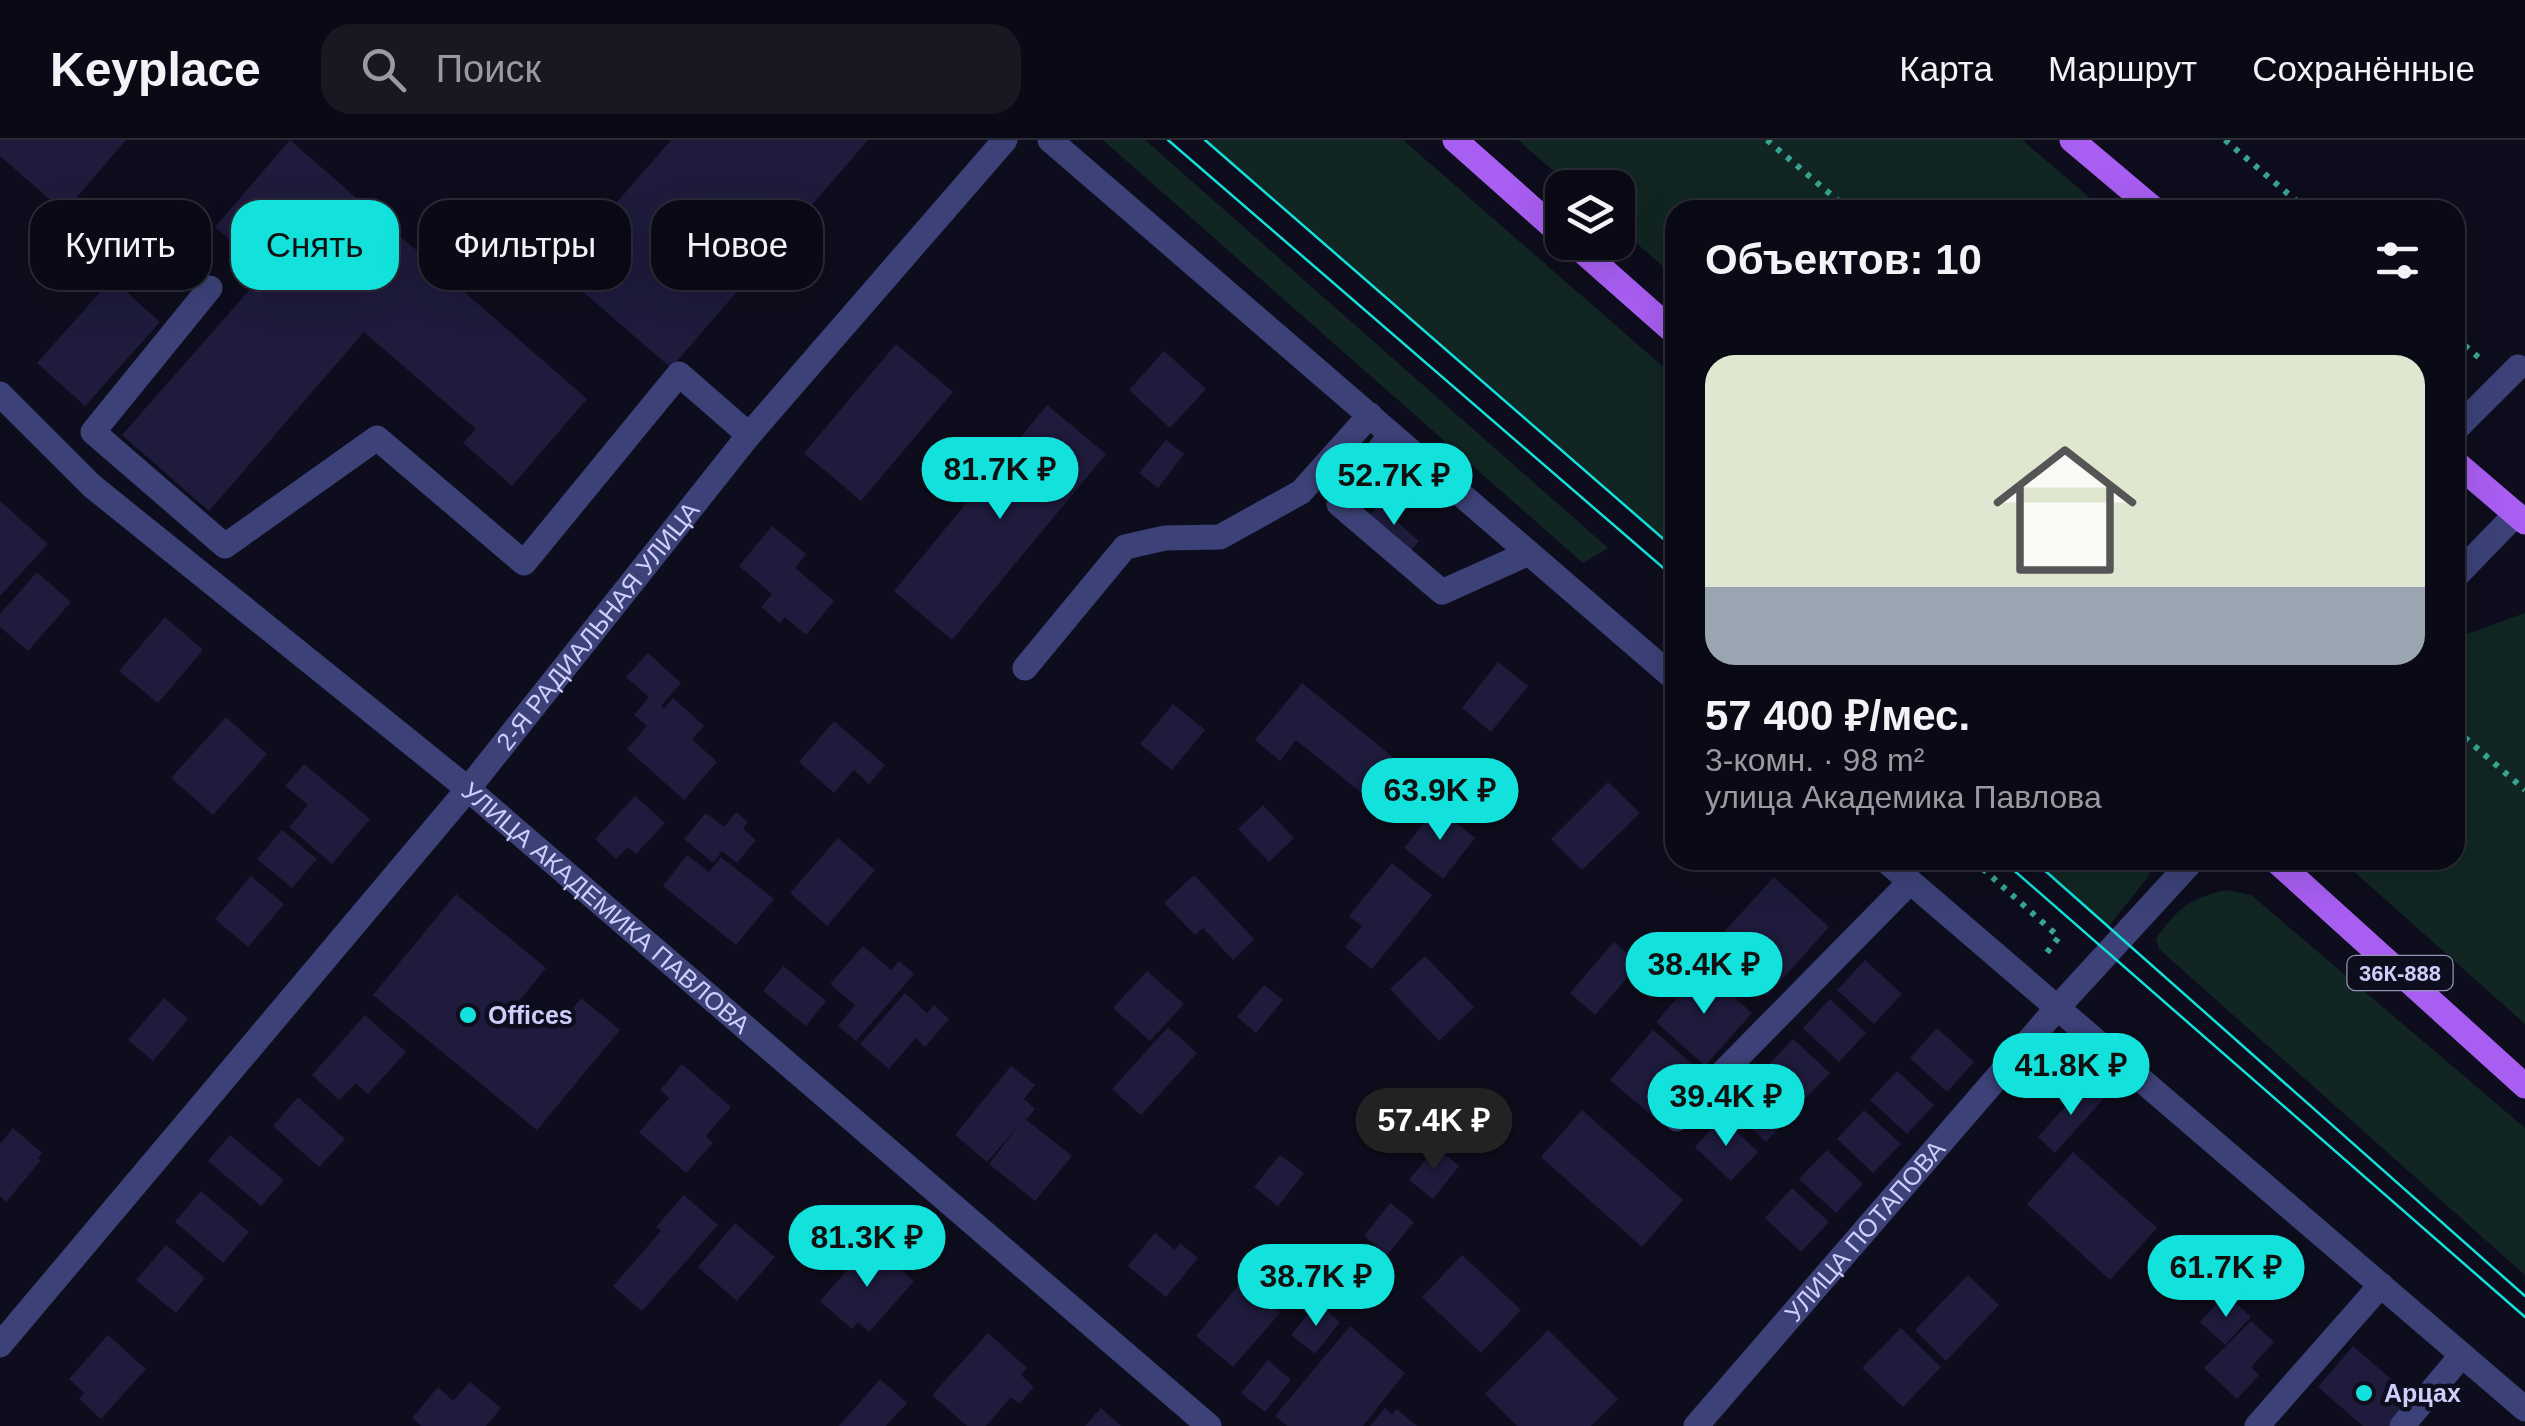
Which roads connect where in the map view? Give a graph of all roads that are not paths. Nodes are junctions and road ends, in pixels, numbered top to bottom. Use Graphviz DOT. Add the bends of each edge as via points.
graph roads {
  1 [pos="1004,140"];
  2 [pos="1050,140"];
  3 [pos="1454,140"];
  4 [pos="2072,140"];
  5 [pos="2144,200"];
  6 [pos="1545,219"];
  7 [pos="1592,260"];
  8 [pos="208,290"];
  9 [pos="1665,324"];
  10 [pos="2518,367"];
  11 [pos="0,394"];
  12 [pos="1370,416"];
  13 [pos="2465,420"];
  14 [pos="1391,434"];
  15 [pos="749,435"];
  16 [pos="2465,471"];
  17 [pos="2520,518"];
  18 [pos="1529,553"];
  19 [pos="2465,568"];
  20 [pos="1025,668"];
  21 [pos="1665,670"];
  22 [pos="468,789"];
  23 [pos="1896,870"];
  24 [pos="2185,870"];
  25 [pos="2286,870"];
  26 [pos="1910,882"];
  27 [pos="2058,1007"];
  28 [pos="2525,1086"];
  29 [pos="1678,1119"];
  30 [pos="2381,1285"];
  31 [pos="0,1345"];
  32 [pos="2462,1354"];
  33 [pos="2525,1409"];
  34 [pos="1209,1426"];
  35 [pos="1696,1426"];
  36 [pos="2257,1426"];
  37 [pos="2402,1426"];
  1 -- 15 [label="street, 2-Я РАДИАЛЬНАЯ УЛИЦА"];
  2 -- 12 [label="street"];
  3 -- 6 [label="main road"];
  4 -- 5 [label="main road"];
  7 -- 9 [label="main road"];
  8 -- 15 [label="street" via="92,432 225,546 377,438 524,563 680,374"];
  10 -- 13 [label="street"];
  11 -- 22 [label="street, УЛИЦА АКАДЕМИКА ПАВЛОВА" via="92,486"];
  12 -- 14 [label="street"];
  12 -- 20 [label="street" via="1302,492 1220,537 1125,547"];
  14 -- 18 [label="street"];
  14 -- 18 [label="street" via="1339,504 1354,517 1442,592"];
  15 -- 22 [label="street, 2-Я РАДИАЛЬНАЯ УЛИЦА"];
  16 -- 17 [label="main road"];
  17 -- 19 [label="street"];
  18 -- 21 [label="street"];
  22 -- 31 [label="street, 2-Я РАДИАЛЬНАЯ УЛИЦА"];
  22 -- 34 [label="street, УЛИЦА АКАДЕМИКА ПАВЛОВА"];
  23 -- 26 [label="street"];
  24 -- 27 [label="street, УЛИЦА ПОТАПОВА"];
  25 -- 28 [label="main road, 36К-888"];
  26 -- 27 [label="street"];
  26 -- 29 [label="street"];
  27 -- 30 [label="street"];
  27 -- 35 [label="street, УЛИЦА ПОТАПОВА"];
  30 -- 32 [label="street"];
  30 -- 36 [label="street"];
  32 -- 33 [label="street"];
  32 -- 37 [label="street"];
}
